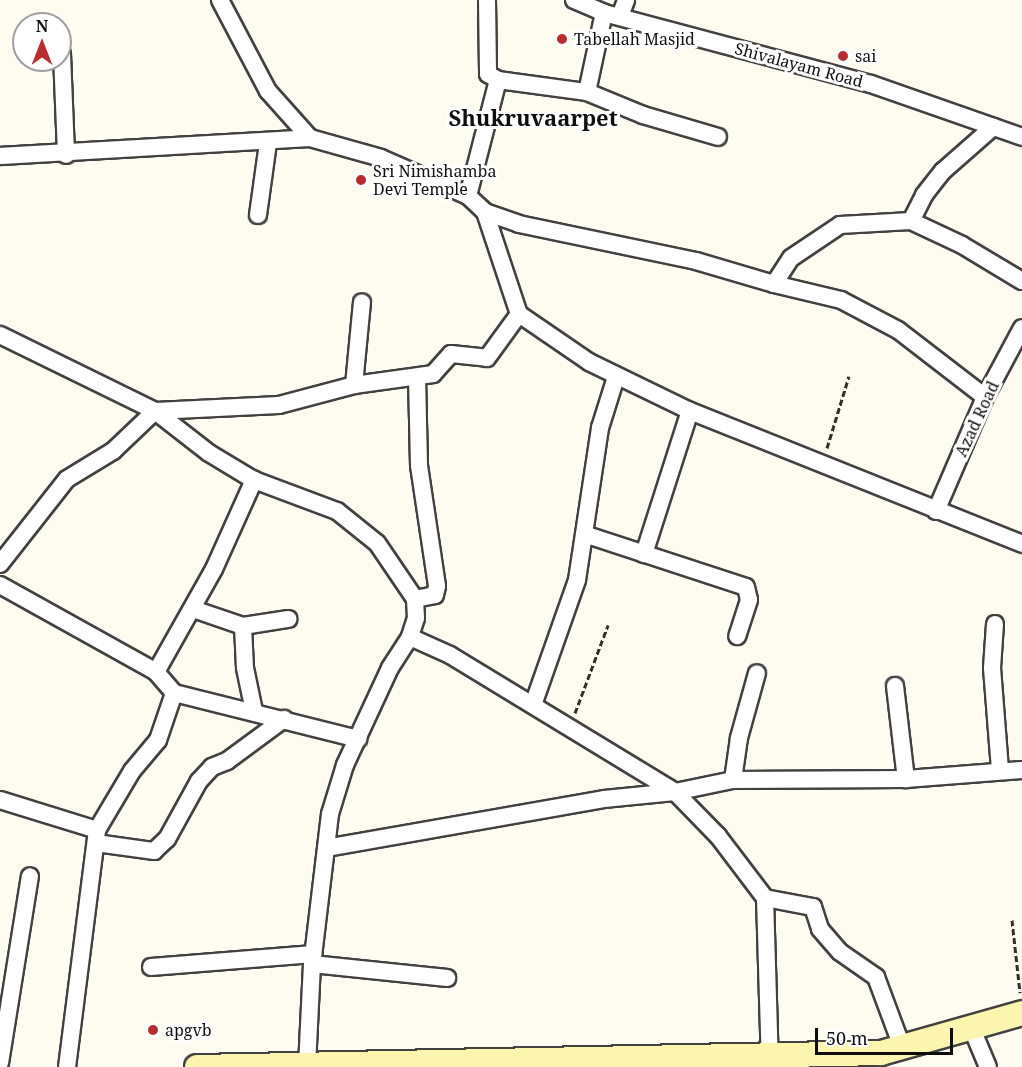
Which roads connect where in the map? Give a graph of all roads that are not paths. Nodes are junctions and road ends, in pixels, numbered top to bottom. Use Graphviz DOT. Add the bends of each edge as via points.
graph roads {
  1 [pos="220,0"];
  2 [pos="487,0"];
  3 [pos="574,0"];
  4 [pos="626,0"];
  5 [pos="612,15"];
  6 [pos="63,72"];
  7 [pos="498,80"];
  8 [pos="587,92"];
  9 [pos="993,127"];
  10 [pos="718,137"];
  11 [pos="1022,137"];
  12 [pos="310,138"];
  13 [pos="268,143"];
  14 [pos="66,154"];
  15 [pos="0,156"];
  16 [pos="468,196"];
  17 [pos="485,212"];
  18 [pos="258,215"];
  19 [pos="911,221"];
  20 [pos="1022,281"];
  21 [pos="774,284"];
  22 [pos="362,302"];
  23 [pos="519,314"];
  24 [pos="1022,328"];
  25 [pos="0,335"];
  26 [pos="417,377"];
  27 [pos="616,377"];
  28 [pos="354,385"];
  29 [pos="985,397"];
  30 [pos="155,411"];
  31 [pos="690,411"];
  32 [pos="254,480"];
  33 [pos="936,511"];
  34 [pos="584,534"];
  35 [pos="1022,544"];
  36 [pos="644,554"];
  37 [pos="0,564"];
  38 [pos="0,585"];
  39 [pos="415,599"];
  40 [pos="193,609"];
  41 [pos="288,619"];
  42 [pos="995,624"];
  43 [pos="243,626"];
  44 [pos="737,636"];
  45 [pos="410,637"];
  46 [pos="156,672"];
  47 [pos="757,673"];
  48 [pos="895,686"];
  49 [pos="174,693"];
  50 [pos="533,705"];
  51 [pos="254,711"];
  52 [pos="284,719"];
  53 [pos="358,739"];
  54 [pos="1000,770"];
  55 [pos="1022,770"];
  56 [pos="906,779"];
  57 [pos="733,780"];
  58 [pos="675,792"];
  59 [pos="0,800"];
  60 [pos="96,837"];
  61 [pos="326,849"];
  62 [pos="30,876"];
  63 [pos="765,898"];
  64 [pos="313,959"];
  65 [pos="151,967"];
  66 [pos="447,978"];
  67 [pos="1021,1006"];
  68 [pos="972,1029"];
  69 [pos="888,1056"];
  70 [pos="770,1062"];
  71 [pos="0,1064"];
  72 [pos="473,1065"];
  73 [pos="307,1066"];
  74 [pos="382,1066"];
  75 [pos="67,1067"];
  76 [pos="197,1067"];
  77 [pos="214,1067"];
  78 [pos="988,1067"];
  1 -- 12 [label="street" via="268,91"];
  2 -- 7 [label="street" via="488,74"];
  3 -- 5 [label="street, Shivalayam Road"];
  4 -- 5 [label="street"];
  5 -- 8 [label="street"];
  5 -- 9 [label="street, Shivalayam Road" via="871,84"];
  6 -- 14 [label="street"];
  7 -- 8 [label="street"];
  7 -- 16 [label="street"];
  8 -- 10 [label="street" via="643,115"];
  9 -- 11 [label="street, Shivalayam Road"];
  9 -- 19 [label="street" via="943,171 924,195"];
  12 -- 13 [label="street"];
  12 -- 16 [label="street" via="381,158"];
  13 -- 14 [label="street"];
  13 -- 18 [label="street"];
  14 -- 15 [label="street"];
  16 -- 17 [label="street"];
  17 -- 21 [label="street" via="519,224 696,261"];
  17 -- 23 [label="street"];
  19 -- 20 [label="street" via="962,245"];
  19 -- 21 [label="street" via="840,225 791,258"];
  21 -- 29 [label="street" via="841,300 898,330"];
  22 -- 28 [label="street"];
  23 -- 26 [label="street" via="487,358 452,354 433,374"];
  23 -- 27 [label="street"];
  24 -- 29 [label="street, Azad Road"];
  25 -- 30 [label="street"];
  26 -- 28 [label="street"];
  26 -- 39 [label="street" via="419,465 437,586 435,595"];
  27 -- 31 [label="street"];
  27 -- 34 [label="street" via="600,428"];
  28 -- 30 [label="street" via="279,405"];
  29 -- 33 [label="street, Azad Road"];
  30 -- 32 [label="street" via="209,453"];
  30 -- 37 [label="street" via="113,451 67,479"];
  31 -- 33 [label="street"];
  31 -- 36 [label="street"];
  32 -- 39 [label="street" via="337,511 377,543"];
  32 -- 40 [label="street"];
  33 -- 35 [label="street"];
  34 -- 36 [label="street"];
  34 -- 50 [label="street" via="577,580"];
  36 -- 44 [label="street" via="746,587 749,600"];
  38 -- 46 [label="street"];
  39 -- 45 [label="street" via="416,618"];
  40 -- 43 [label="street"];
  40 -- 46 [label="street"];
  41 -- 43 [label="street"];
  42 -- 54 [label="street" via="992,668"];
  43 -- 51 [label="street" via="245,668"];
  45 -- 50 [label="street" via="450,655"];
  45 -- 53 [label="street" via="390,668"];
  46 -- 49 [label="street"];
  47 -- 57 [label="street" via="739,738"];
  48 -- 56 [label="street"];
  49 -- 51 [label="street"];
  49 -- 60 [label="street" via="158,740 132,771"];
  50 -- 58 [label="street"];
  51 -- 52 [label="street"];
  52 -- 53 [label="street"];
  52 -- 60 [label="street" via="227,761 212,767 199,781 167,839 154,851"];
  53 -- 61 [label="street" via="345,765 330,814"];
  54 -- 55 [label="street"];
  54 -- 56 [label="street"];
  56 -- 57 [label="street"];
  57 -- 58 [label="street"];
  58 -- 61 [label="street" via="535,811"];
  58 -- 63 [label="street" via="718,836"];
  59 -- 60 [label="street"];
  60 -- 75 [label="street"];
  61 -- 64 [label="street"];
  62 -- 71 [label="street"];
  63 -- 69 [label="street" via="813,907 820,929 840,952 876,977"];
  63 -- 70 [label="street"];
  64 -- 65 [label="street"];
  64 -- 66 [label="street"];
  64 -- 73 [label="street"];
  67 -- 68 [label="main road"];
  68 -- 69 [label="main road"];
  68 -- 78 [label="street"];
  69 -- 70 [label="main road"];
  70 -- 72 [label="main road"];
  72 -- 74 [label="main road"];
  73 -- 74 [label="main road"];
  73 -- 77 [label="main road"];
  76 -- 77 [label="main road"];
}
